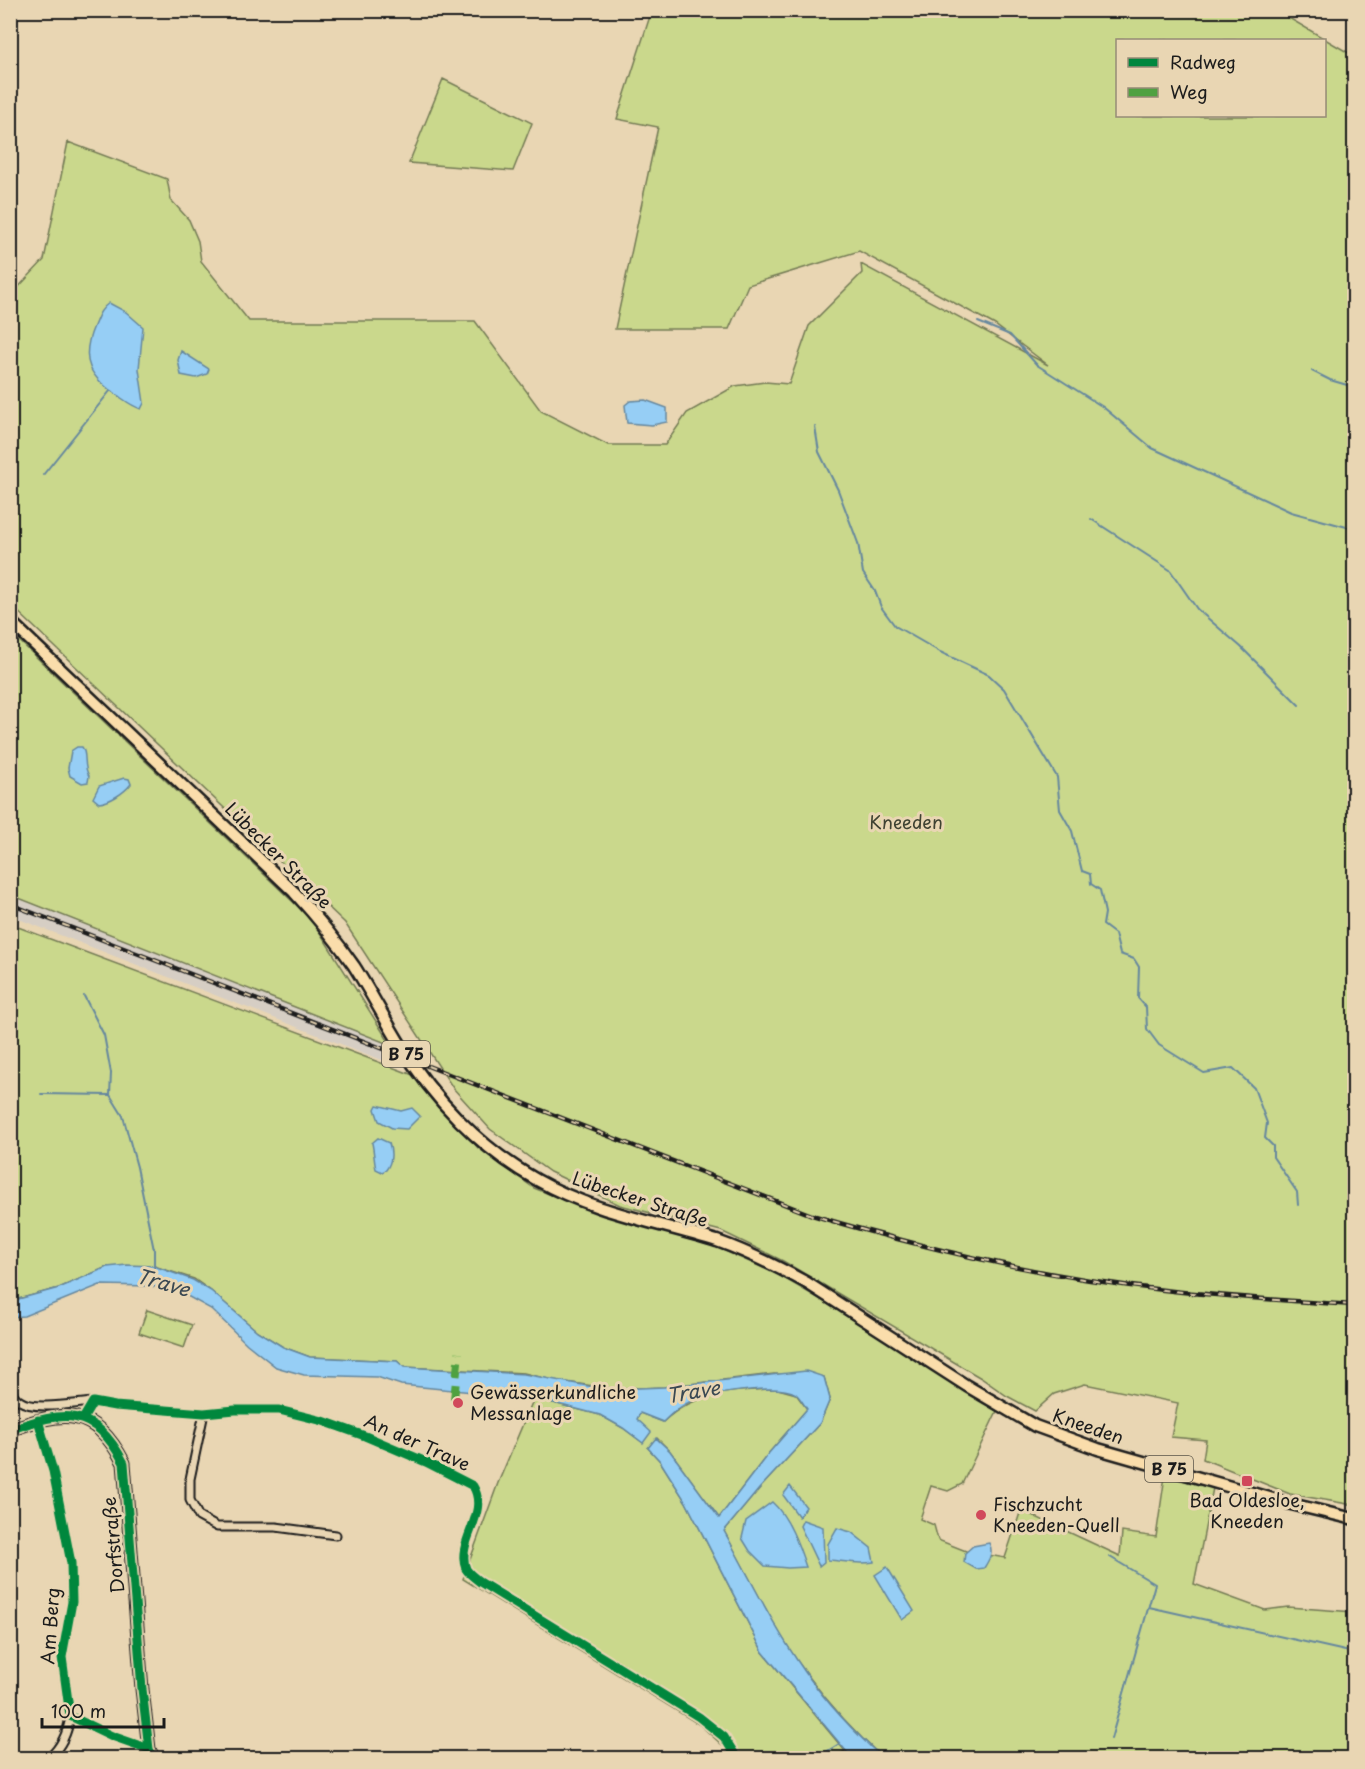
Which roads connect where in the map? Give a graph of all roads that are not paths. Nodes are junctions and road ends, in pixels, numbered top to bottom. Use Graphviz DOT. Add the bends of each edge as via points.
graph roads {
  1 [pos="10,621"];
  2 [pos="10,1390"];
  3 [pos="990,1401"];
  4 [pos="93,1402"];
  5 [pos="204,1413"];
  6 [pos="83,1419"];
  7 [pos="38,1420"];
  8 [pos="10,1430"];
  9 [pos="1354,1519"];
  10 [pos="336,1535"];
  11 [pos="70,1716"];
  12 [pos="151,1754"];
  13 [pos="49,1758"];
  14 [pos="737,1758"];
  1 -- 3 [label="main road, Lübecker Straße / B 75" via="294,892 325,926 353,966 429,1086 454,1115 508,1162 577,1200 716,1241 777,1266"];
  2 -- 4 [label="street, An der Trave" via="19,1401 37,1406"];
  3 -- 9 [label="main road, Kneeden / B 75" via="1035,1426 1098,1449"];
  4 -- 5 [label="street, An der Trave"];
  4 -- 6 [label="street"];
  5 -- 10 [label="street" via="190,1479 190,1500 199,1517 217,1527 276,1527"];
  5 -- 14 [label="street, An der Trave" via="279,1410 323,1421 426,1462 473,1486 479,1502 463,1555 467,1571 699,1716 724,1737"];
  6 -- 7 [label="main road" via="64,1416"];
  6 -- 12 [label="main road, Dorfstraße" via="104,1434 124,1463"];
  7 -- 8 [label="main road"];
  7 -- 11 [label="street, Am Berg" via="53,1471 71,1563 72,1602 62,1657"];
  11 -- 12 [label="street"];
  11 -- 13 [label="street, Am Berg" via="61,1744"];
}
